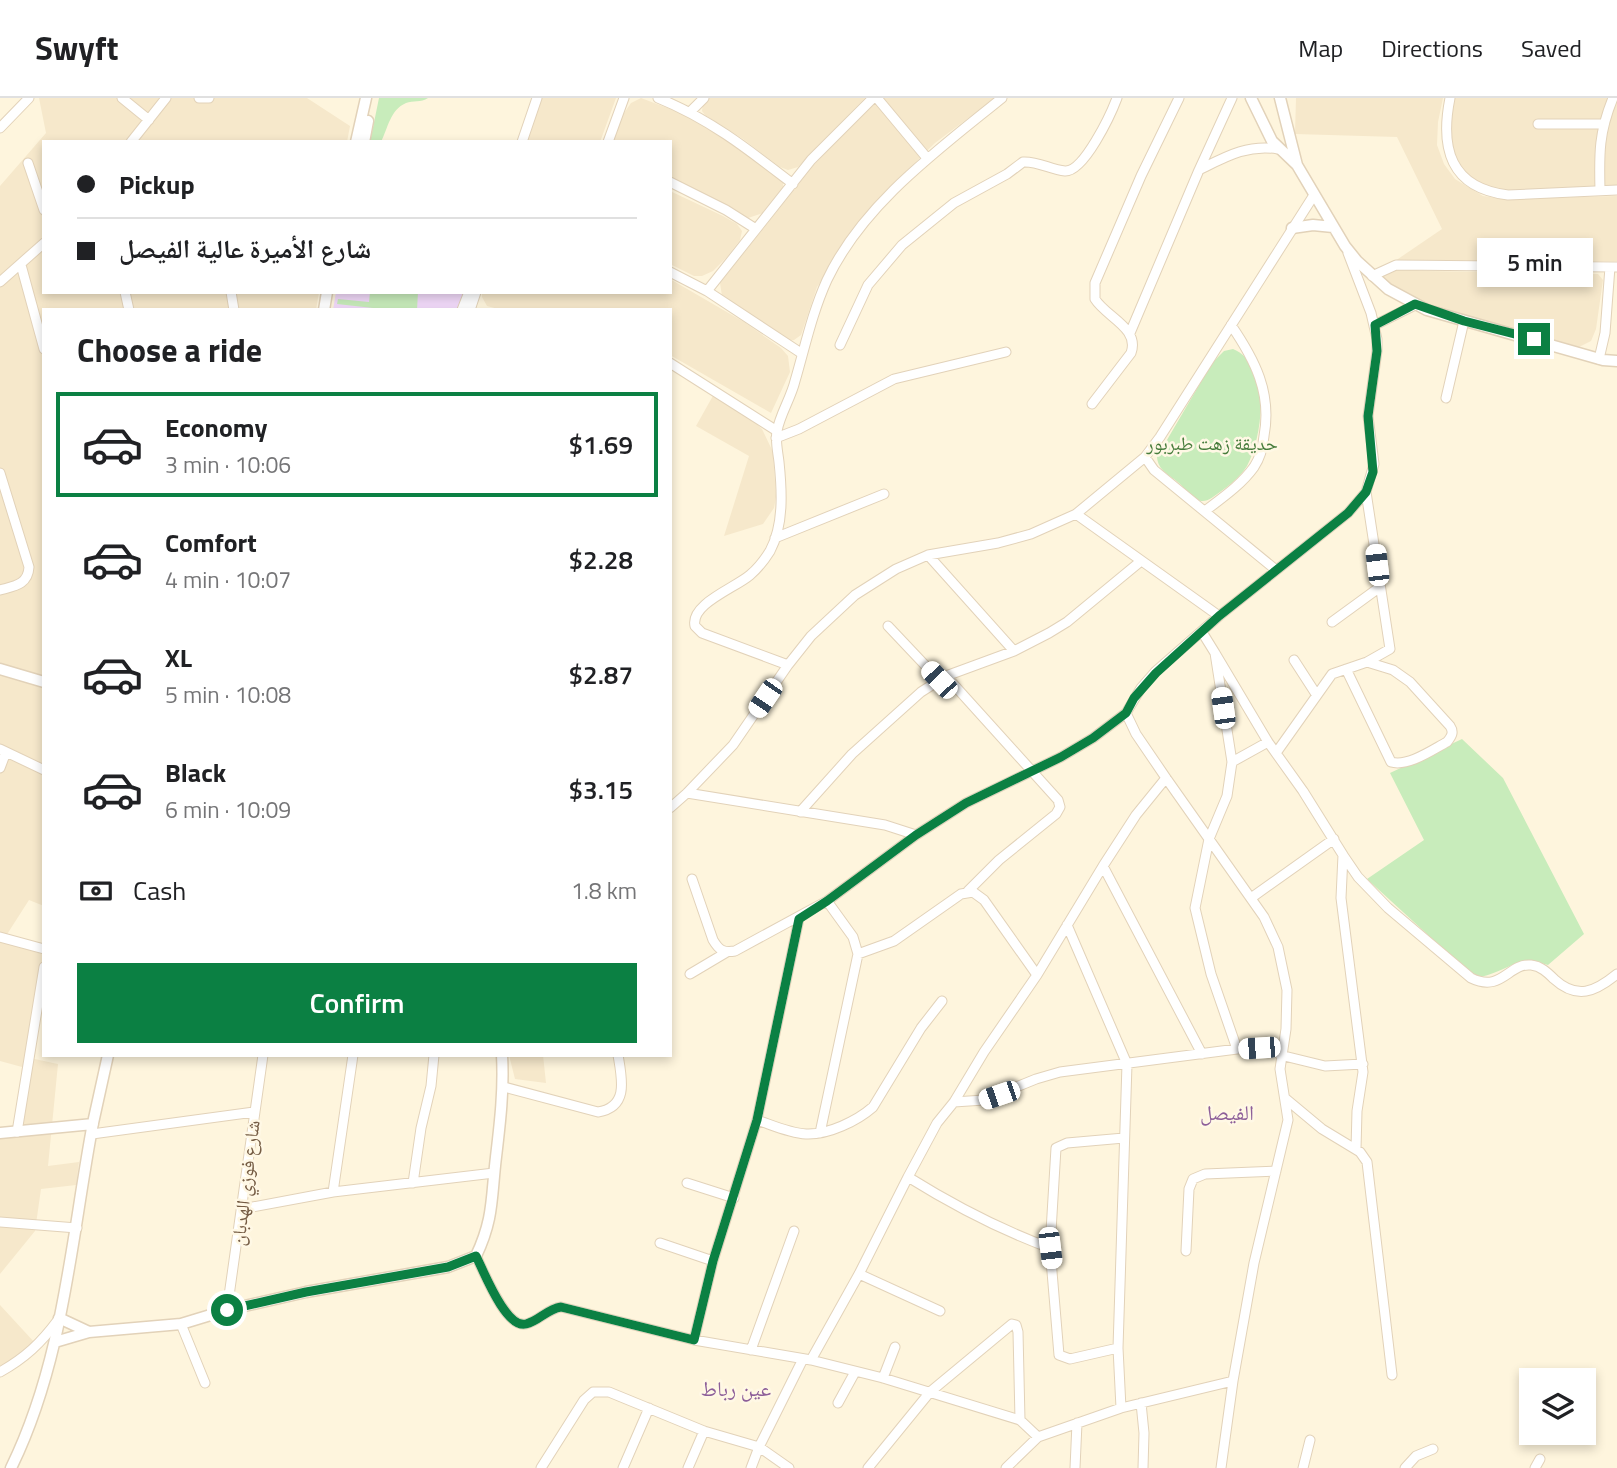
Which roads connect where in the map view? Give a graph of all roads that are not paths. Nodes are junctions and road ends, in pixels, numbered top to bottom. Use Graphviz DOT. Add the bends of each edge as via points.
graph roads {
  1 [pos="29,98"];
  2 [pos="122,98"];
  3 [pos="166,98"];
  4 [pos="199,98"];
  5 [pos="209,98"];
  6 [pos="366,98"];
  7 [pos="373,98"];
  8 [pos="537,98"];
  9 [pos="624,98"];
  10 [pos="658,98"];
  11 [pos="704,98"];
  12 [pos="875,98"];
  13 [pos="1002,98"];
  14 [pos="1117,98"];
  15 [pos="1179,98"];
  16 [pos="1232,98"];
  17 [pos="1251,98"];
  18 [pos="1280,98"];
  19 [pos="1450,98"];
  20 [pos="1613,98"];
  21 [pos="691,111"];
  22 [pos="149,120"];
  23 [pos="1538,124"];
  24 [pos="1603,124"];
  25 [pos="0,128"];
  26 [pos="133,140"];
  27 [pos="356,140"];
  28 [pos="364,140"];
  29 [pos="523,140"];
  30 [pos="609,140"];
  31 [pos="1278,149"];
  32 [pos="928,158"];
  33 [pos="28,163"];
  34 [pos="1297,165"];
  35 [pos="1199,170"];
  36 [pos="672,183"];
  37 [pos="793,184"];
  38 [pos="1600,190"];
  39 [pos="1617,190"];
  40 [pos="1314,195"];
  41 [pos="42,204"];
  42 [pos="1333,227"];
  43 [pos="1292,228"];
  44 [pos="756,229"];
  45 [pos="42,245"];
  46 [pos="1345,246"];
  47 [pos="20,265"];
  48 [pos="1613,267"];
  49 [pos="672,273"];
  50 [pos="1372,276"];
  51 [pos="0,282"];
  52 [pos="706,291"];
  53 [pos="1415,304"];
  54 [pos="1464,321"];
  55 [pos="1231,325"];
  56 [pos="1375,325"];
  57 [pos="1130,333"];
  58 [pos="42,342"];
  59 [pos="840,345"];
  60 [pos="1006,352"];
  61 [pos="801,353"];
  62 [pos="1601,359"];
  63 [pos="1617,361"];
  64 [pos="672,365"];
  65 [pos="1617,368"];
  66 [pos="1446,398"];
  67 [pos="1092,404"];
  68 [pos="776,435"];
  69 [pos="1144,457"];
  70 [pos="0,473"];
  71 [pos="1366,492"];
  72 [pos="884,494"];
  73 [pos="1205,511"];
  74 [pos="1076,514"];
  75 [pos="775,538"];
  76 [pos="928,555"];
  77 [pos="1141,561"];
  78 [pos="1276,570"];
  79 [pos="1380,587"];
  80 [pos="0,590"];
  81 [pos="1219,616"];
  82 [pos="1332,622"];
  83 [pos="888,626"];
  84 [pos="1202,632"];
  85 [pos="1014,651"];
  86 [pos="1215,653"];
  87 [pos="1294,660"];
  88 [pos="1367,662"];
  89 [pos="788,665"];
  90 [pos="0,669"];
  91 [pos="1346,669"];
  92 [pos="942,678"];
  93 [pos="42,681"];
  94 [pos="1316,694"];
  95 [pos="1126,713"];
  96 [pos="1268,742"];
  97 [pos="3,750"];
  98 [pos="1276,753"];
  99 [pos="1231,762"];
  100 [pos="0,768"];
  101 [pos="42,769"];
  102 [pos="1032,769"];
  103 [pos="1166,778"];
  104 [pos="687,793"];
  105 [pos="672,806"];
  106 [pos="800,812"];
  107 [pos="916,835"];
  108 [pos="1209,839"];
  109 [pos="1334,839"];
  110 [pos="1343,855"];
  111 [pos="1102,866"];
  112 [pos="692,878"];
  113 [pos="968,891"];
  114 [pos="1251,898"];
  115 [pos="827,901"];
  116 [pos="799,919"];
  117 [pos="1067,925"];
  118 [pos="0,937"];
  119 [pos="42,948"];
  120 [pos="727,952"];
  121 [pos="858,954"];
  122 [pos="690,974"];
  123 [pos="1617,974"];
  124 [pos="1037,975"];
  125 [pos="42,979"];
  126 [pos="942,1001"];
  127 [pos="1237,1049"];
  128 [pos="1281,1051"];
  129 [pos="1202,1054"];
  130 [pos="108,1057"];
  131 [pos="262,1057"];
  132 [pos="353,1057"];
  133 [pos="434,1057"];
  134 [pos="502,1057"];
  135 [pos="618,1057"];
  136 [pos="1128,1064"];
  137 [pos="1363,1064"];
  138 [pos="504,1087"];
  139 [pos="1286,1099"];
  140 [pos="954,1102"];
  141 [pos="254,1112"];
  142 [pos="757,1120"];
  143 [pos="92,1129"];
  144 [pos="17,1132"];
  145 [pos="0,1133"];
  146 [pos="820,1133"];
  147 [pos="1124,1138"];
  148 [pos="1356,1149"];
  149 [pos="1276,1171"];
  150 [pos="494,1173"];
  151 [pos="908,1177"];
  152 [pos="413,1183"];
  153 [pos="687,1183"];
  154 [pos="333,1192"];
  155 [pos="734,1198"];
  156 [pos="242,1209"];
  157 [pos="0,1222"];
  158 [pos="77,1228"];
  159 [pos="794,1231"];
  160 [pos="660,1243"];
  161 [pos="1050,1248"];
  162 [pos="1186,1251"];
  163 [pos="476,1256"];
  164 [pos="713,1261"];
  165 [pos="859,1274"];
  166 [pos="227,1310"];
  167 [pos="940,1311"];
  168 [pos="60,1318"];
  169 [pos="181,1324"];
  170 [pos="89,1332"];
  171 [pos="694,1340"];
  172 [pos="55,1342"];
  173 [pos="895,1347"];
  174 [pos="1118,1348"];
  175 [pos="751,1350"];
  176 [pos="807,1360"];
  177 [pos="0,1372"];
  178 [pos="855,1372"];
  179 [pos="1392,1375"];
  180 [pos="883,1378"];
  181 [pos="1233,1381"];
  182 [pos="205,1383"];
  183 [pos="930,1392"];
  184 [pos="838,1403"];
  185 [pos="1141,1403"];
  186 [pos="649,1408"];
  187 [pos="1121,1408"];
  188 [pos="1020,1420"];
  189 [pos="1077,1423"];
  190 [pos="704,1432"];
  191 [pos="1038,1437"];
  192 [pos="1310,1440"];
  193 [pos="759,1447"];
  194 [pos="1433,1449"];
  195 [pos="11,1468"];
  196 [pos="541,1468"];
  197 [pos="623,1468"];
  198 [pos="688,1468"];
  199 [pos="751,1468"];
  200 [pos="789,1468"];
  201 [pos="868,1468"];
  202 [pos="1006,1468"];
  203 [pos="1075,1468"];
  204 [pos="1143,1468"];
  205 [pos="1221,1468"];
  206 [pos="1303,1468"];
  207 [pos="1405,1468"];
  1 -- 25 [label="street"];
  2 -- 22 [label="street"];
  3 -- 22 [label="street"];
  4 -- 5 [label="street"];
  6 -- 27 [label="street"];
  7 -- 28 [label="street"];
  8 -- 29 [label="street"];
  9 -- 30 [label="street"];
  10 -- 21 [label="street"];
  11 -- 21 [label="street"];
  12 -- 32 [label="street"];
  12 -- 37 [label="street" via="811,160"];
  13 -- 32 [label="street"];
  14 -- 59 [label="street" via="1076,167 1065,171 1023,162 954,203 915,233 867,285"];
  15 -- 57 [label="street" via="1093,289 1098,304"];
  16 -- 35 [label="street"];
  17 -- 31 [label="street"];
  18 -- 34 [label="street"];
  19 -- 38 [label="street" via="1447,149 1459,170 1476,186 1508,195"];
  20 -- 24 [label="street"];
  21 -- 37 [label="street"];
  22 -- 26 [label="street"];
  23 -- 24 [label="street"];
  24 -- 38 [label="street"];
  31 -- 34 [label="street"];
  31 -- 35 [label="street" via="1243,149"];
  32 -- 61 [label="street" via="874,213 839,259 819,298"];
  33 -- 41 [label="street"];
  34 -- 40 [label="street"];
  35 -- 57 [label="street"];
  36 -- 44 [label="street"];
  37 -- 44 [label="street"];
  38 -- 39 [label="street"];
  40 -- 42 [label="street"];
  40 -- 43 [label="street"];
  42 -- 43 [label="street"];
  42 -- 46 [label="street"];
  43 -- 55 [label="street"];
  44 -- 52 [label="street"];
  45 -- 47 [label="street"];
  46 -- 50 [label="street"];
  46 -- 56 [label="street"];
  47 -- 51 [label="street"];
  47 -- 58 [label="street"];
  48 -- 50 [label="street" via="1396,265"];
  48 -- 62 [label="street"];
  49 -- 52 [label="street"];
  50 -- 53 [label="street"];
  52 -- 61 [label="street"];
  53 -- 54 [label="street"];
  53 -- 56 [label="street"];
  54 -- 62 [label="street"];
  54 -- 66 [label="street"];
  55 -- 69 [label="street"];
  55 -- 73 [label="street" via="1260,375 1266,423 1255,466"];
  56 -- 71 [label="street" via="1377,351 1368,416 1374,464"];
  57 -- 67 [label="street" via="1131,353"];
  60 -- 68 [label="street" via="894,379 799,429"];
  61 -- 68 [label="street"];
  62 -- 63 [label="street"];
  62 -- 65 [label="street"];
  64 -- 68 [label="street"];
  68 -- 75 [label="street" via="781,488"];
  69 -- 73 [label="street"];
  69 -- 74 [label="street"];
  70 -- 80 [label="street" via="29,567 22,584"];
  71 -- 78 [label="street" via="1348,513"];
  71 -- 79 [label="street"];
  72 -- 75 [label="street"];
  73 -- 78 [label="street"];
  74 -- 76 [label="street" via="1031,534"];
  74 -- 77 [label="street"];
  75 -- 89 [label="street" via="750,575 699,610 694,624 702,633"];
  76 -- 85 [label="street"];
  76 -- 89 [label="street" via="855,595"];
  77 -- 81 [label="street"];
  77 -- 85 [label="street" via="1067,622"];
  78 -- 81 [label="street"];
  79 -- 82 [label="street"];
  79 -- 88 [label="street" via="1390,649"];
  81 -- 84 [label="street"];
  83 -- 92 [label="street"];
  84 -- 86 [label="street"];
  84 -- 95 [label="street" via="1141,688"];
  85 -- 92 [label="street"];
  86 -- 96 [label="street"];
  86 -- 99 [label="street"];
  87 -- 94 [label="street"];
  88 -- 91 [label="street"];
  88 -- 91 [label="street" via="1393,670 1410,682 1450,726 1447,742 1399,764 1391,762"];
  89 -- 104 [label="street" via="733,745"];
  90 -- 93 [label="street"];
  91 -- 94 [label="street" via="1332,674"];
  92 -- 102 [label="street"];
  92 -- 106 [label="street" via="852,754"];
  94 -- 98 [label="street"];
  95 -- 102 [label="street" via="1074,749"];
  95 -- 103 [label="street"];
  96 -- 98 [label="street"];
  96 -- 99 [label="street"];
  97 -- 100 [label="street"];
  97 -- 101 [label="street"];
  98 -- 109 [label="street"];
  99 -- 108 [label="street" via="1227,796"];
  102 -- 107 [label="street"];
  102 -- 113 [label="street" via="1060,807"];
  103 -- 108 [label="street"];
  103 -- 111 [label="street"];
  104 -- 105 [label="street"];
  104 -- 106 [label="street"];
  106 -- 107 [label="street" via="885,825"];
  107 -- 115 [label="street"];
  108 -- 114 [label="street"];
  108 -- 127 [label="street" via="1195,908"];
  109 -- 110 [label="street"];
  109 -- 114 [label="street"];
  110 -- 123 [label="street" via="1388,908 1479,982 1493,982 1532,965 1578,992 1591,990"];
  110 -- 137 [label="street" via="1341,898"];
  111 -- 117 [label="street"];
  111 -- 129 [label="street"];
  112 -- 120 [label="street" via="713,940 718,949"];
  113 -- 121 [label="street" via="894,941"];
  113 -- 124 [label="street" via="984,900"];
  114 -- 128 [label="street" via="1278,947 1283,968 1287,1012"];
  115 -- 116 [label="street"];
  115 -- 121 [label="street" via="853,937"];
  116 -- 120 [label="street"];
  116 -- 142 [label="street"];
  117 -- 124 [label="street"];
  117 -- 136 [label="street"];
  118 -- 119 [label="street"];
  120 -- 122 [label="street"];
  121 -- 146 [label="street"];
  124 -- 140 [label="street"];
  125 -- 144 [label="street"];
  126 -- 146 [label="street" via="873,1107"];
  127 -- 128 [label="street"];
  127 -- 129 [label="street"];
  128 -- 137 [label="street" via="1325,1066"];
  128 -- 139 [label="street"];
  129 -- 136 [label="street"];
  130 -- 143 [label="street"];
  131 -- 141 [label="street, شارع فوزي الهدبان"];
  132 -- 154 [label="street"];
  133 -- 152 [label="street"];
  134 -- 138 [label="street"];
  135 -- 138 [label="street" via="621,1092 610,1110 598,1112"];
  136 -- 140 [label="street" via="1060,1072 984,1100"];
  136 -- 147 [label="street"];
  137 -- 148 [label="street"];
  138 -- 150 [label="street"];
  139 -- 148 [label="street"];
  139 -- 149 [label="street" via="1288,1120"];
  140 -- 151 [label="street" via="937,1123"];
  141 -- 143 [label="street"];
  141 -- 156 [label="street, شارع فوزي الهدبان"];
  142 -- 146 [label="street" via="805,1134"];
  142 -- 155 [label="street"];
  143 -- 144 [label="street"];
  143 -- 158 [label="street"];
  144 -- 145 [label="street"];
  147 -- 161 [label="street" via="1056,1148"];
  147 -- 174 [label="street"];
  148 -- 179 [label="street" via="1368,1170"];
  149 -- 162 [label="street" via="1205,1174 1193,1179"];
  149 -- 181 [label="street"];
  150 -- 152 [label="street"];
  150 -- 163 [label="street" via="487,1231"];
  151 -- 161 [label="street" via="934,1194"];
  151 -- 165 [label="street"];
  152 -- 154 [label="street"];
  153 -- 155 [label="street"];
  154 -- 156 [label="street"];
  155 -- 164 [label="street"];
  156 -- 166 [label="street, شارع فوزي الهدبان"];
  157 -- 158 [label="street"];
  158 -- 168 [label="street"];
  159 -- 175 [label="street"];
  160 -- 164 [label="street"];
  161 -- 174 [label="street" via="1059,1355 1070,1359"];
  163 -- 166 [label="street" via="448,1267"];
  163 -- 171 [label="street" via="507,1316 520,1325 561,1307"];
  164 -- 171 [label="street"];
  165 -- 167 [label="street"];
  165 -- 176 [label="street"];
  166 -- 169 [label="street"];
  168 -- 170 [label="street"];
  168 -- 172 [label="street"];
  168 -- 177 [label="street" via="27,1356"];
  169 -- 170 [label="street"];
  169 -- 182 [label="street"];
  170 -- 172 [label="street"];
  171 -- 175 [label="street"];
  172 -- 195 [label="street" via="34,1417"];
  173 -- 180 [label="street"];
  174 -- 187 [label="street"];
  175 -- 176 [label="street"];
  176 -- 178 [label="street"];
  176 -- 193 [label="street"];
  178 -- 180 [label="street"];
  178 -- 184 [label="street"];
  180 -- 183 [label="street"];
  181 -- 185 [label="street"];
  181 -- 205 [label="street"];
  183 -- 188 [label="street"];
  183 -- 188 [label="street" via="1016,1325"];
  183 -- 201 [label="street"];
  185 -- 187 [label="street"];
  185 -- 204 [label="street"];
  186 -- 190 [label="street"];
  186 -- 196 [label="street" via="609,1392 593,1392"];
  186 -- 197 [label="street"];
  187 -- 189 [label="street"];
  188 -- 191 [label="street"];
  189 -- 191 [label="street"];
  189 -- 203 [label="street"];
  190 -- 193 [label="street"];
  190 -- 198 [label="street"];
  191 -- 202 [label="street"];
  192 -- 206 [label="street"];
  193 -- 199 [label="street"];
  193 -- 200 [label="street"];
  194 -- 207 [label="street" via="1416,1456"];
}
